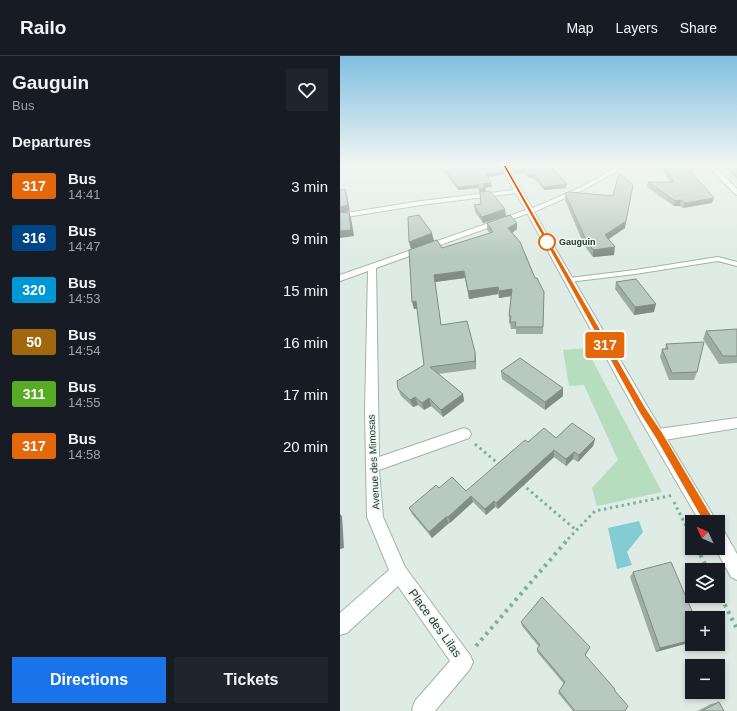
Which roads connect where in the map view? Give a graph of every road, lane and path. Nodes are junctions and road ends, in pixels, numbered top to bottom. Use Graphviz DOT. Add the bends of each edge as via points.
graph roads {
  1 [pos="474,197"];
  2 [pos="522,197"];
  3 [pos="563,197"];
  4 [pos="530,211"];
  5 [pos="340,216"];
  6 [pos="737,264"];
  7 [pos="372,268"];
  8 [pos="340,278"];
  9 [pos="569,280"];
  10 [pos="737,423"];
  11 [pos="464,434"];
  12 [pos="658,434"];
  13 [pos="372,466"];
  14 [pos="505,470"];
  15 [pos="517,480"];
  16 [pos="692,491"];
  17 [pos="705,515"];
  18 [pos="576,530"];
  19 [pos="725,550"];
  20 [pos="737,572"];
  21 [pos="399,573"];
  22 [pos="724,603"];
  23 [pos="340,626"];
  24 [pos="737,629"];
  25 [pos="463,662"];
  26 [pos="423,709"];
  1 -- 5 [label="street"];
  2 -- 4 [label="street"];
  3 -- 4 [label="street"];
  4 -- 7 [label="street"];
  4 -- 9 [label="street"];
  6 -- 9 [label="lane" via="718,259"];
  7 -- 8 [label="street"];
  7 -- 13 [label="street, Avenue des Mimosas"];
  9 -- 12 [label="street"];
  10 -- 12 [label="street"];
  11 -- 13 [label="street"];
  11 -- 14 [label="path"];
  12 -- 16 [label="street"];
  13 -- 21 [label="street, Avenue des Mimosas" via="375,517"];
  15 -- 18 [label="path"];
  16 -- 17 [label="street"];
  16 -- 18 [label="path" via="595,511"];
  18 -- 25 [label="path"];
  19 -- 20 [label="street"];
  21 -- 23 [label="street"];
  21 -- 25 [label="street, Place des Lilas"];
  22 -- 24 [label="path"];
  25 -- 26 [label="street, Place des Lilas"];
}
